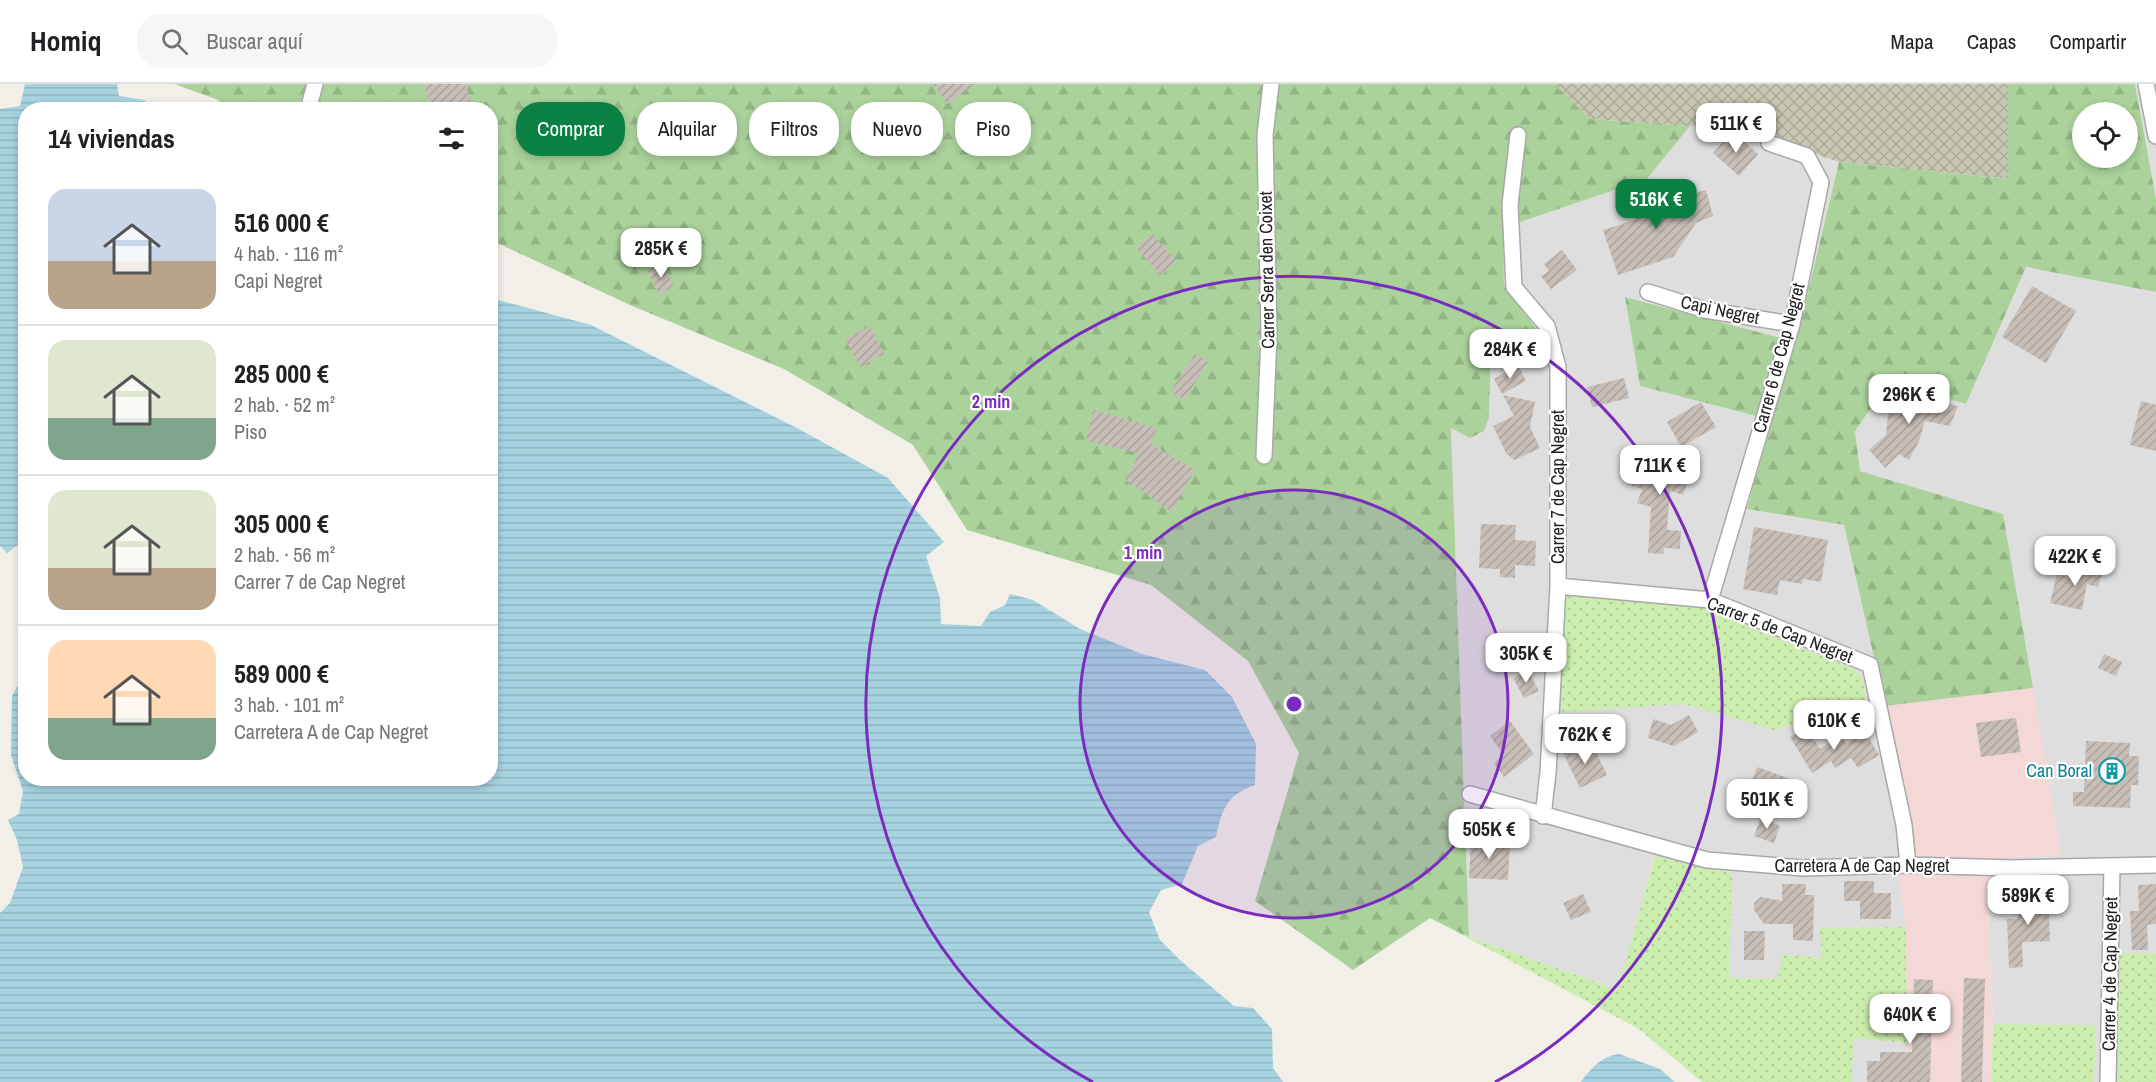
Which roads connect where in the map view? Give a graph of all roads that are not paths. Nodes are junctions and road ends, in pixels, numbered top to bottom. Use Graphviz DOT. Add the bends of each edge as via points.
graph roads {
  1 [pos="315,84"];
  2 [pos="1271,84"];
  3 [pos="2146,84"];
  4 [pos="310,102"];
  5 [pos="1518,135"];
  6 [pos="2156,136"];
  7 [pos="1769,143"];
  8 [pos="1648,292"];
  9 [pos="1792,324"];
  10 [pos="1264,456"];
  11 [pos="1558,586"];
  12 [pos="1710,600"];
  13 [pos="1470,794"];
  14 [pos="1543,816"];
  15 [pos="1908,865"];
  16 [pos="2156,865"];
  17 [pos="2112,866"];
  18 [pos="2108,1082"];
  1 -- 4 [label="street"];
  2 -- 10 [label="street, Carrer Serra den Coixet" via="1265,135 1269,334"];
  3 -- 6 [label="street"];
  5 -- 11 [label="street, Carrer 7 de Cap Negret" via="1510,205 1515,287 1547,326 1558,367"];
  7 -- 9 [label="street, Carrer 6 de Cap Negret" via="1807,156 1821,182"];
  8 -- 9 [label="street, Capi Negret" via="1705,310"];
  9 -- 12 [label="street, Carrer 6 de Cap Negret"];
  11 -- 12 [label="street, Carrer 5 de Cap Negret"];
  11 -- 14 [label="street, Carrer 7 de Cap Negret"];
  12 -- 15 [label="street, Carrer 5 de Cap Negret" via="1870,665 1904,825"];
  13 -- 14 [label="street, Carretera A de Cap Negret"];
  14 -- 15 [label="street, Carretera A de Cap Negret" via="1707,860 1803,868"];
  15 -- 17 [label="street, Carretera A de Cap Negret"];
  16 -- 17 [label="street, Carretera A de Cap Negret"];
  17 -- 18 [label="street, Carrer 4 de Cap Negret"];
}
